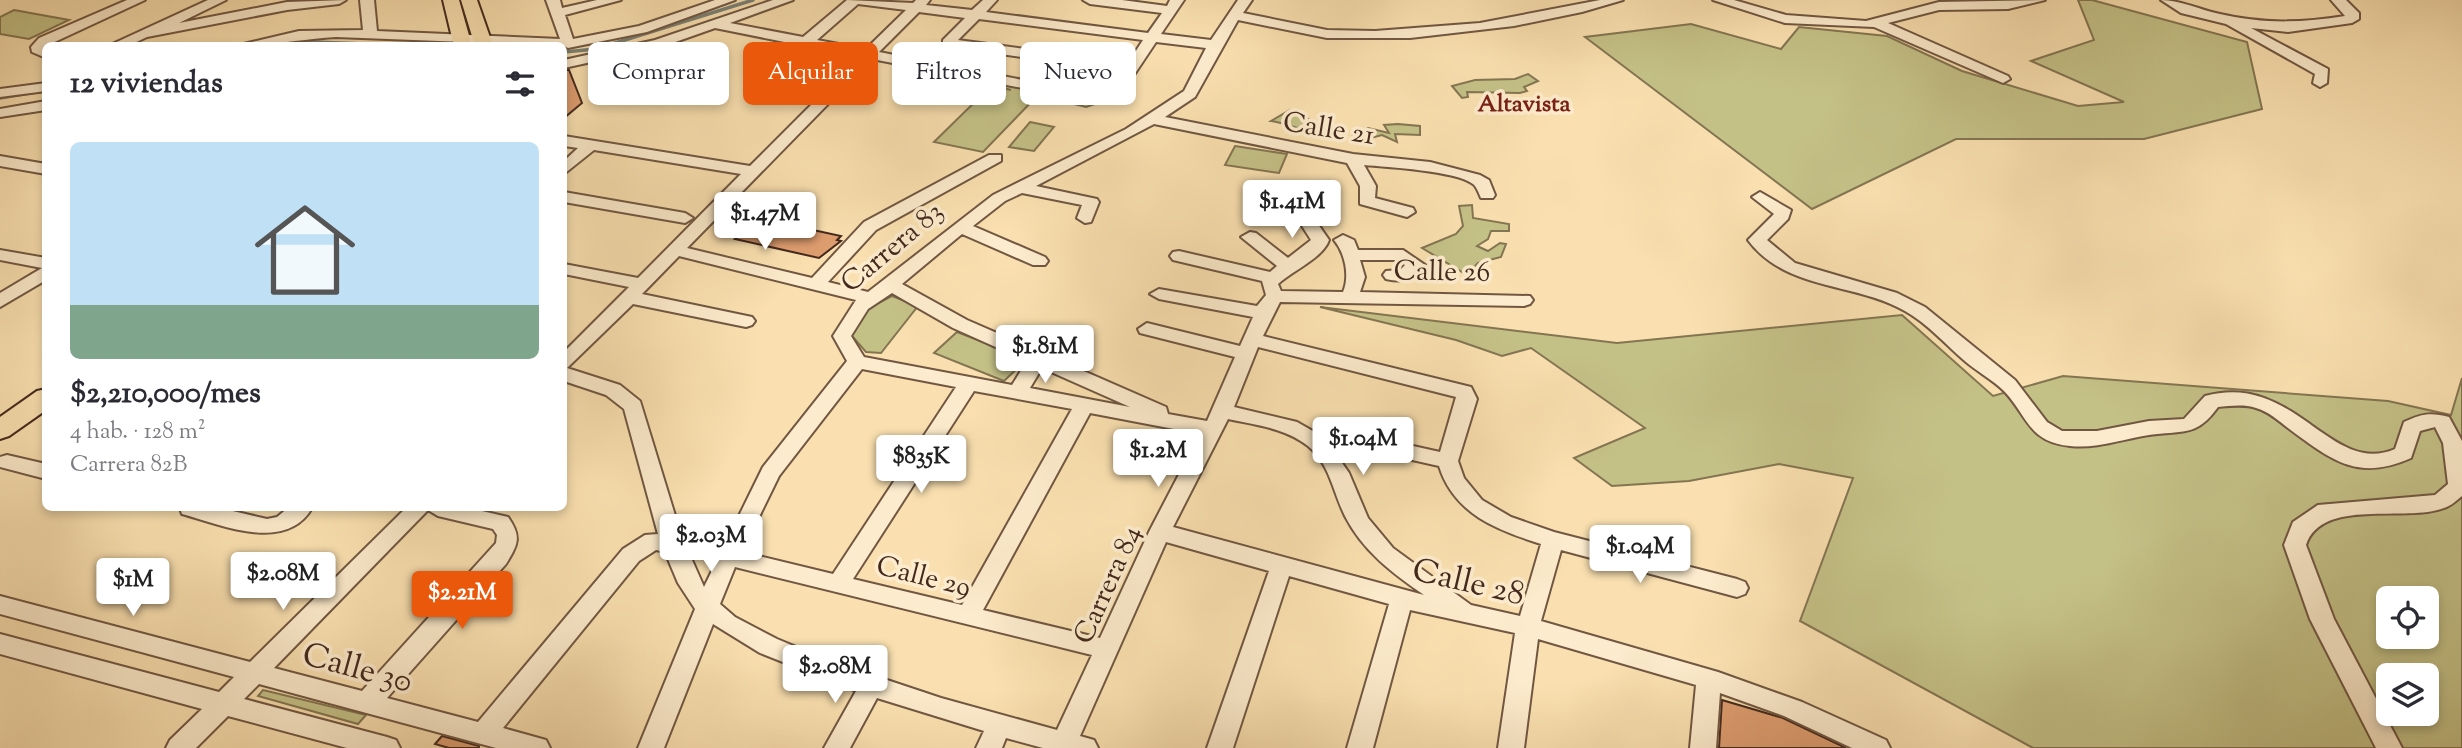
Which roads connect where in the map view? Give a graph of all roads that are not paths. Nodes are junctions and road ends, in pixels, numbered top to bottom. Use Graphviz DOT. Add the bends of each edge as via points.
graph roads {
  1 [pos="138,0"];
  2 [pos="219,0"];
  3 [pos="339,0"];
  4 [pos="367,0"];
  5 [pos="450,0"];
  6 [pos="469,0"];
  7 [pos="614,0"];
  8 [pos="728,0"];
  9 [pos="786,0"];
  10 [pos="856,0"];
  11 [pos="990,0"];
  12 [pos="1090,0"];
  13 [pos="1245,0"];
  14 [pos="1616,0"];
  15 [pos="1720,0"];
  16 [pos="2038,0"];
  17 [pos="2168,0"];
  18 [pos="2338,0"];
  19 [pos="1987,2"];
  20 [pos="286,3"];
  21 [pos="1935,3"];
  22 [pos="920,4"];
  23 [pos="1174,5"];
  24 [pos="555,6"];
  25 [pos="2234,15"];
  26 [pos="975,16"];
  27 [pos="1235,16"];
  28 [pos="1878,24"];
  29 [pos="718,25"];
  30 [pos="370,33"];
  31 [pos="141,34"];
  32 [pos="647,37"];
  33 [pos="1150,38"];
  34 [pos="296,41"];
  35 [pos="55,42"];
  36 [pos="124,42"];
  37 [pos="463,42"];
  38 [pos="484,42"];
  39 [pos="806,42"];
  40 [pos="568,44"];
  41 [pos="1215,45"];
  42 [pos="878,47"];
  43 [pos="1020,53"];
  44 [pos="878,57"];
  45 [pos="1136,60"];
  46 [pos="567,64"];
  47 [pos="42,78"];
  48 [pos="2003,79"];
  49 [pos="2320,83"];
  50 [pos="1020,85"];
  51 [pos="42,87"];
  52 [pos="5,92"];
  53 [pos="819,105"];
  54 [pos="42,106"];
  55 [pos="0,113"];
  56 [pos="1154,119"];
  57 [pos="567,141"];
  58 [pos="591,145"];
  59 [pos="995,158"];
  60 [pos="1353,159"];
  61 [pos="0,161"];
  62 [pos="567,166"];
  63 [pos="42,168"];
  64 [pos="751,171"];
  65 [pos="1017,187"];
  66 [pos="1487,195"];
  67 [pos="1760,197"];
  68 [pos="567,198"];
  69 [pos="1407,212"];
  70 [pos="1303,215"];
  71 [pos="685,218"];
  72 [pos="1085,218"];
  73 [pos="960,227"];
  74 [pos="1250,237"];
  75 [pos="674,250"];
  76 [pos="0,255"];
  77 [pos="1179,256"];
  78 [pos="1040,261"];
  79 [pos="42,262"];
  80 [pos="1412,269"];
  81 [pos="567,271"];
  82 [pos="42,275"];
  83 [pos="816,285"];
  84 [pos="891,285"];
  85 [pos="1275,288"];
  86 [pos="633,290"];
  87 [pos="1159,294"];
  88 [pos="1350,295"];
  89 [pos="870,298"];
  90 [pos="1524,300"];
  91 [pos="0,301"];
  92 [pos="746,321"];
  93 [pos="1147,329"];
  94 [pos="1250,347"];
  95 [pos="1038,358"];
  96 [pos="567,360"];
  97 [pos="857,362"];
  98 [pos="567,375"];
  99 [pos="969,383"];
  100 [pos="42,386"];
  101 [pos="1018,392"];
  102 [pos="42,400"];
  103 [pos="1084,405"];
  104 [pos="0,415"];
  105 [pos="1217,420"];
  106 [pos="1184,424"];
  107 [pos="0,430"];
  108 [pos="1350,439"];
  109 [pos="1448,461"];
  110 [pos="7,462"];
  111 [pos="42,471"];
  112 [pos="201,511"];
  113 [pos="297,511"];
  114 [pos="416,511"];
  115 [pos="450,511"];
  116 [pos="1160,532"];
  117 [pos="1553,540"];
  118 [pos="674,546"];
  119 [pos="728,557"];
  120 [pos="1282,565"];
  121 [pos="838,584"];
  122 [pos="1737,589"];
  123 [pos="1402,599"];
  124 [pos="0,606"];
  125 [pos="708,610"];
  126 [pos="1470,615"];
  127 [pos="968,616"];
  128 [pos="1528,627"];
  129 [pos="0,644"];
  130 [pos="1107,649"];
  131 [pos="254,673"];
  132 [pos="1709,679"];
  133 [pos="872,685"];
  134 [pos="367,703"];
  135 [pos="223,704"];
  136 [pos="483,734"];
  137 [pos="994,737"];
  138 [pos="1075,746"];
  139 [pos="178,748"];
  140 [pos="387,748"];
  141 [pos="537,748"];
  142 [pos="651,748"];
  143 [pos="837,748"];
  144 [pos="1220,748"];
  145 [pos="1360,748"];
  146 [pos="1511,748"];
  147 [pos="1703,748"];
  148 [pos="1877,748"];
  149 [pos="2389,748"];
  1 -- 35 [label="street"];
  2 -- 31 [label="street"];
  3 -- 20 [label="street"];
  4 -- 30 [label="street"];
  5 -- 37 [label="main road"];
  6 -- 38 [label="main road"];
  7 -- 24 [label="street"];
  8 -- 32 [label="street"];
  9 -- 29 [label="street"];
  10 -- 22 [label="street"];
  10 -- 39 [label="street"];
  11 -- 26 [label="street"];
  12 -- 23 [label="street"];
  13 -- 27 [label="street, Carrera 83"];
  14 -- 27 [label="street" via="1562,15 1451,31 1340,35"];
  15 -- 28 [label="street" via="1785,19"];
  16 -- 19 [label="street"];
  17 -- 25 [label="street" via="2179,9"];
  18 -- 25 [label="street" via="2352,13 2352,19 2281,28"];
  19 -- 21 [label="street"];
  20 -- 31 [label="street"];
  21 -- 28 [label="street"];
  22 -- 26 [label="street"];
  22 -- 42 [label="street"];
  23 -- 33 [label="street"];
  24 -- 40 [label="street"];
  25 -- 49 [label="street" via="2232,24 2323,72"];
  26 -- 33 [label="street"];
  26 -- 43 [label="street" via="948,43"];
  27 -- 41 [label="street, Carrera 83"];
  28 -- 48 [label="street"];
  29 -- 32 [label="street"];
  29 -- 39 [label="street"];
  30 -- 34 [label="street"];
  30 -- 37 [label="street"];
  31 -- 36 [label="street"];
  32 -- 40 [label="street"];
  32 -- 46 [label="street" via="594,60"];
  33 -- 41 [label="street"];
  33 -- 45 [label="street"];
  41 -- 56 [label="street, Carrera 83" via="1190,94"];
  44 -- 50 [label="street"];
  47 -- 52 [label="street"];
  51 -- 52 [label="street"];
  53 -- 64 [label="street"];
  54 -- 55 [label="street"];
  56 -- 60 [label="street, Calle 21"];
  56 -- 65 [label="street, Carrera 83"];
  57 -- 58 [label="street"];
  58 -- 62 [label="street"];
  58 -- 64 [label="street"];
  59 -- 83 [label="street" via="870,226"];
  60 -- 66 [label="street, Calle 21" via="1414,164 1474,178"];
  60 -- 69 [label="street" via="1368,186 1366,201 1370,205"];
  61 -- 63 [label="street"];
  64 -- 75 [label="street"];
  65 -- 72 [label="street" via="1091,202"];
  65 -- 73 [label="street, Carrera 83"];
  67 -- 149 [label="street" via="1783,210 1757,240 1766,252 1792,271 1907,304 2011,387 2045,430 2069,438 2187,427 2212,401 2241,398 2269,406 2325,447 2358,460 2389,462 2404,453 2411,427 2427,419 2442,422 2453,443 2459,487 2440,502 2326,511 2301,528 2295,545 2322,619"];
  68 -- 71 [label="street"];
  70 -- 85 [label="street" via="1320,240 1318,246"];
  73 -- 78 [label="street"];
  73 -- 84 [label="street, Carrera 83"];
  74 -- 85 [label="street"];
  75 -- 83 [label="street"];
  75 -- 86 [label="street"];
  76 -- 79 [label="street"];
  77 -- 85 [label="street, Calle 26"];
  80 -- 88 [label="street" via="1346,247 1357,270"];
  81 -- 86 [label="street"];
  82 -- 91 [label="street"];
  83 -- 89 [label="street"];
  84 -- 89 [label="street, Carrera 83"];
  84 -- 95 [label="street" via="960,324"];
  85 -- 87 [label="street"];
  85 -- 88 [label="street, Calle 26"];
  85 -- 94 [label="street, Carrera 84"];
  86 -- 92 [label="street"];
  86 -- 96 [label="street"];
  88 -- 90 [label="street, Calle 26"];
  89 -- 97 [label="street, Carrera 83" via="842,336"];
  93 -- 94 [label="street"];
  94 -- 105 [label="street, Carrera 84"];
  94 -- 109 [label="street" via="1464,392 1467,399"];
  95 -- 101 [label="street"];
  95 -- 106 [label="street"];
  97 -- 99 [label="street"];
  97 -- 119 [label="street" via="770,472"];
  98 -- 118 [label="street" via="613,390 633,406"];
  99 -- 101 [label="street"];
  99 -- 121 [label="street"];
  100 -- 104 [label="main road"];
  101 -- 103 [label="street"];
  102 -- 107 [label="main road"];
  103 -- 106 [label="street"];
  103 -- 127 [label="street"];
  105 -- 106 [label="street"];
  105 -- 116 [label="street, Carrera 84"];
  105 -- 126 [label="street" via="1289,426 1311,435 1338,470 1366,534"];
  108 -- 109 [label="street"];
  109 -- 117 [label="street" via="1455,480 1476,508"];
  110 -- 111 [label="street"];
  112 -- 113 [label="street" via="274,527"];
  114 -- 131 [label="street"];
  115 -- 134 [label="street" via="500,523 508,534 507,544"];
  116 -- 120 [label="street, Calle 28"];
  116 -- 130 [label="street, Carrera 84"];
  117 -- 122 [label="street"];
  117 -- 128 [label="street"];
  118 -- 125 [label="street"];
  118 -- 136 [label="street" via="653,541 631,555"];
  119 -- 121 [label="street, Calle 29"];
  119 -- 125 [label="street"];
  120 -- 123 [label="street, Calle 28"];
  120 -- 144 [label="street"];
  121 -- 127 [label="street, Calle 29"];
  123 -- 126 [label="street, Calle 28"];
  123 -- 145 [label="street"];
  124 -- 131 [label="street, Calle 30"];
  125 -- 133 [label="street" via="763,644"];
  125 -- 142 [label="street"];
  126 -- 128 [label="street, Calle 28"];
  127 -- 130 [label="street, Calle 29"];
  128 -- 132 [label="street, Calle 28"];
  128 -- 146 [label="street"];
  129 -- 135 [label="street"];
  130 -- 138 [label="street, Carrera 84"];
  131 -- 134 [label="street, Calle 30"];
  131 -- 135 [label="street"];
  132 -- 147 [label="street"];
  132 -- 148 [label="street, Calle 28" via="1793,709"];
  133 -- 137 [label="street"];
  133 -- 143 [label="street"];
  134 -- 136 [label="street, Calle 30"];
  135 -- 139 [label="street"];
  135 -- 140 [label="street"];
  136 -- 141 [label="street, Calle 30"];
  137 -- 138 [label="street"];
}
